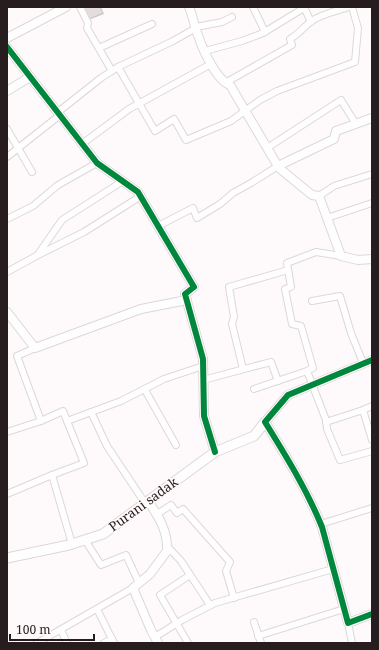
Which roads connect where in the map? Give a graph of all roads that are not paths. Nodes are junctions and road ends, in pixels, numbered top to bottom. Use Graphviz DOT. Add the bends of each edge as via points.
graph roads {
  1 [pos="66,7"];
  2 [pos="80,7"];
  3 [pos="189,7"];
  4 [pos="253,7"];
  5 [pos="351,7"];
  6 [pos="304,8"];
  7 [pos="232,17"];
  8 [pos="311,22"];
  9 [pos="152,24"];
  10 [pos="196,28"];
  11 [pos="265,32"];
  12 [pos="7,38"];
  13 [pos="7,47"];
  14 [pos="99,48"];
  15 [pos="205,51"];
  16 [pos="211,64"];
  17 [pos="115,69"];
  18 [pos="30,77"];
  19 [pos="225,83"];
  20 [pos="7,91"];
  21 [pos="140,103"];
  22 [pos="244,110"];
  23 [pos="59,114"];
  24 [pos="372,118"];
  25 [pos="356,124"];
  26 [pos="7,129"];
  27 [pos="82,144"];
  28 [pos="267,148"];
  29 [pos="18,149"];
  30 [pos="7,157"];
  31 [pos="97,163"];
  32 [pos="278,166"];
  33 [pos="32,172"];
  34 [pos="372,174"];
  35 [pos="123,181"];
  36 [pos="140,196"];
  37 [pos="319,196"];
  38 [pos="372,203"];
  39 [pos="327,218"];
  40 [pos="7,219"];
  41 [pos="158,226"];
  42 [pos="38,255"];
  43 [pos="341,256"];
  44 [pos="372,259"];
  45 [pos="288,270"];
  46 [pos="7,272"];
  47 [pos="187,300"];
  48 [pos="312,301"];
  49 [pos="8,316"];
  50 [pos="35,348"];
  51 [pos="372,360"];
  52 [pos="363,363"];
  53 [pos="203,366"];
  54 [pos="242,369"];
  55 [pos="307,371"];
  56 [pos="203,380"];
  57 [pos="278,381"];
  58 [pos="312,384"];
  59 [pos="254,388"];
  60 [pos="145,390"];
  61 [pos="372,406"];
  62 [pos="363,410"];
  63 [pos="92,412"];
  64 [pos="41,421"];
  65 [pos="67,421"];
  66 [pos="265,422"];
  67 [pos="326,422"];
  68 [pos="7,432"];
  69 [pos="372,440"];
  70 [pos="176,445"];
  71 [pos="215,452"];
  72 [pos="372,452"];
  73 [pos="52,475"];
  74 [pos="7,494"];
  75 [pos="146,502"];
  76 [pos="372,508"];
  77 [pos="157,514"];
  78 [pos="321,524"];
  79 [pos="86,540"];
  80 [pos="72,544"];
  81 [pos="167,546"];
  82 [pos="7,558"];
  83 [pos="334,569"];
  84 [pos="190,575"];
  85 [pos="136,586"];
  86 [pos="234,598"];
  87 [pos="210,605"];
  88 [pos="97,609"];
  89 [pos="344,609"];
  90 [pos="372,614"];
  91 [pos="254,622"];
  92 [pos="177,623"];
  93 [pos="348,623"];
  94 [pos="61,630"];
  95 [pos="258,636"];
  96 [pos="156,640"];
  97 [pos="113,641"];
  98 [pos="37,643"];
  99 [pos="67,643"];
  100 [pos="104,643"];
  101 [pos="188,643"];
  102 [pos="261,643"];
  103 [pos="352,643"];
  1 -- 12 [label="street"];
  2 -- 14 [label="street" via="88,23 87,28"];
  3 -- 10 [label="street"];
  4 -- 11 [label="street"];
  5 -- 8 [label="street"];
  5 -- 22 [label="street" via="358,28 354,62 277,91"];
  6 -- 8 [label="street"];
  6 -- 11 [label="street"];
  7 -- 10 [label="street"];
  8 -- 19 [label="street" via="290,39 292,45"];
  9 -- 14 [label="street"];
  10 -- 15 [label="street"];
  10 -- 17 [label="street"];
  11 -- 15 [label="street"];
  13 -- 18 [label="street"];
  14 -- 17 [label="street"];
  15 -- 16 [label="street"];
  16 -- 19 [label="street"];
  16 -- 21 [label="street"];
  17 -- 21 [label="street"];
  17 -- 23 [label="street"];
  18 -- 20 [label="street"];
  18 -- 23 [label="street"];
  19 -- 22 [label="street" via="230,85"];
  21 -- 22 [label="street" via="155,131 174,119 186,140 231,121"];
  21 -- 27 [label="street"];
  22 -- 28 [label="street"];
  23 -- 27 [label="street"];
  23 -- 29 [label="street"];
  24 -- 25 [label="street"];
  25 -- 28 [label="street" via="341,100"];
  25 -- 32 [label="street" via="336,132 334,139"];
  26 -- 29 [label="street"];
  27 -- 31 [label="street"];
  28 -- 32 [label="street"];
  29 -- 30 [label="street"];
  29 -- 33 [label="street"];
  31 -- 35 [label="street"];
  31 -- 40 [label="street" via="58,185 33,206"];
  32 -- 37 [label="street" via="312,195"];
  32 -- 41 [label="street" via="197,218 193,208"];
  34 -- 37 [label="street" via="334,186"];
  35 -- 36 [label="street"];
  35 -- 42 [label="street" via="62,220"];
  36 -- 41 [label="street"];
  36 -- 42 [label="street" via="84,232"];
  37 -- 39 [label="street"];
  38 -- 39 [label="street"];
  39 -- 43 [label="street"];
  41 -- 47 [label="street" via="194,287 185,294"];
  42 -- 46 [label="street"];
  43 -- 44 [label="street" via="358,260"];
  43 -- 45 [label="street" via="316,252 287,263"];
  45 -- 54 [label="street" via="228,287 234,317 232,324"];
  45 -- 55 [label="street" via="291,287 286,289 292,324 301,326 314,368"];
  47 -- 50 [label="street" via="141,309"];
  47 -- 53 [label="street"];
  48 -- 52 [label="street" via="340,296"];
  49 -- 50 [label="street"];
  50 -- 64 [label="street" via="17,356"];
  51 -- 52 [label="street"];
  52 -- 58 [label="street"];
  53 -- 56 [label="street"];
  53 -- 60 [label="street" via="164,379"];
  54 -- 56 [label="street"];
  54 -- 57 [label="street" via="272,362"];
  55 -- 57 [label="street"];
  55 -- 58 [label="street"];
  56 -- 71 [label="street" via="204,416"];
  57 -- 59 [label="street"];
  58 -- 66 [label="street" via="288,395"];
  58 -- 67 [label="street"];
  60 -- 63 [label="street"];
  60 -- 70 [label="street"];
  61 -- 62 [label="street"];
  62 -- 67 [label="street"];
  62 -- 69 [label="street"];
  63 -- 65 [label="street"];
  63 -- 75 [label="street" via="107,446"];
  64 -- 65 [label="street" via="63,411"];
  64 -- 68 [label="street"];
  65 -- 73 [label="street" via="84,463"];
  66 -- 71 [label="main road, Purani sadak" via="254,436"];
  66 -- 78 [label="street" via="296,473"];
  67 -- 72 [label="street" via="340,460"];
  71 -- 75 [label="main road, Purani sadak"];
  73 -- 74 [label="street"];
  73 -- 80 [label="street"];
  75 -- 77 [label="street"];
  75 -- 79 [label="main road, Purani sadak" via="103,534"];
  76 -- 78 [label="street"];
  77 -- 81 [label="street" via="166,533"];
  77 -- 86 [label="street" via="171,505 177,513 183,509 230,562 226,571"];
  78 -- 83 [label="street"];
  79 -- 80 [label="main road, Purani sadak"];
  79 -- 85 [label="street" via="100,565 126,555"];
  80 -- 82 [label="main road, Purani sadak"];
  81 -- 84 [label="street"];
  81 -- 85 [label="street" via="167,552 159,564"];
  83 -- 86 [label="street"];
  83 -- 89 [label="street"];
  84 -- 87 [label="street"];
  84 -- 92 [label="street" via="160,595"];
  85 -- 88 [label="street"];
  85 -- 96 [label="street"];
  86 -- 87 [label="street"];
  87 -- 92 [label="street"];
  88 -- 94 [label="street"];
  88 -- 97 [label="street"];
  89 -- 93 [label="street"];
  89 -- 95 [label="street"];
  90 -- 93 [label="street"];
  91 -- 95 [label="street"];
  92 -- 96 [label="street"];
  92 -- 101 [label="street"];
  93 -- 103 [label="street"];
  94 -- 98 [label="street"];
  94 -- 99 [label="street"];
  95 -- 102 [label="street"];
  97 -- 100 [label="street"];
}
